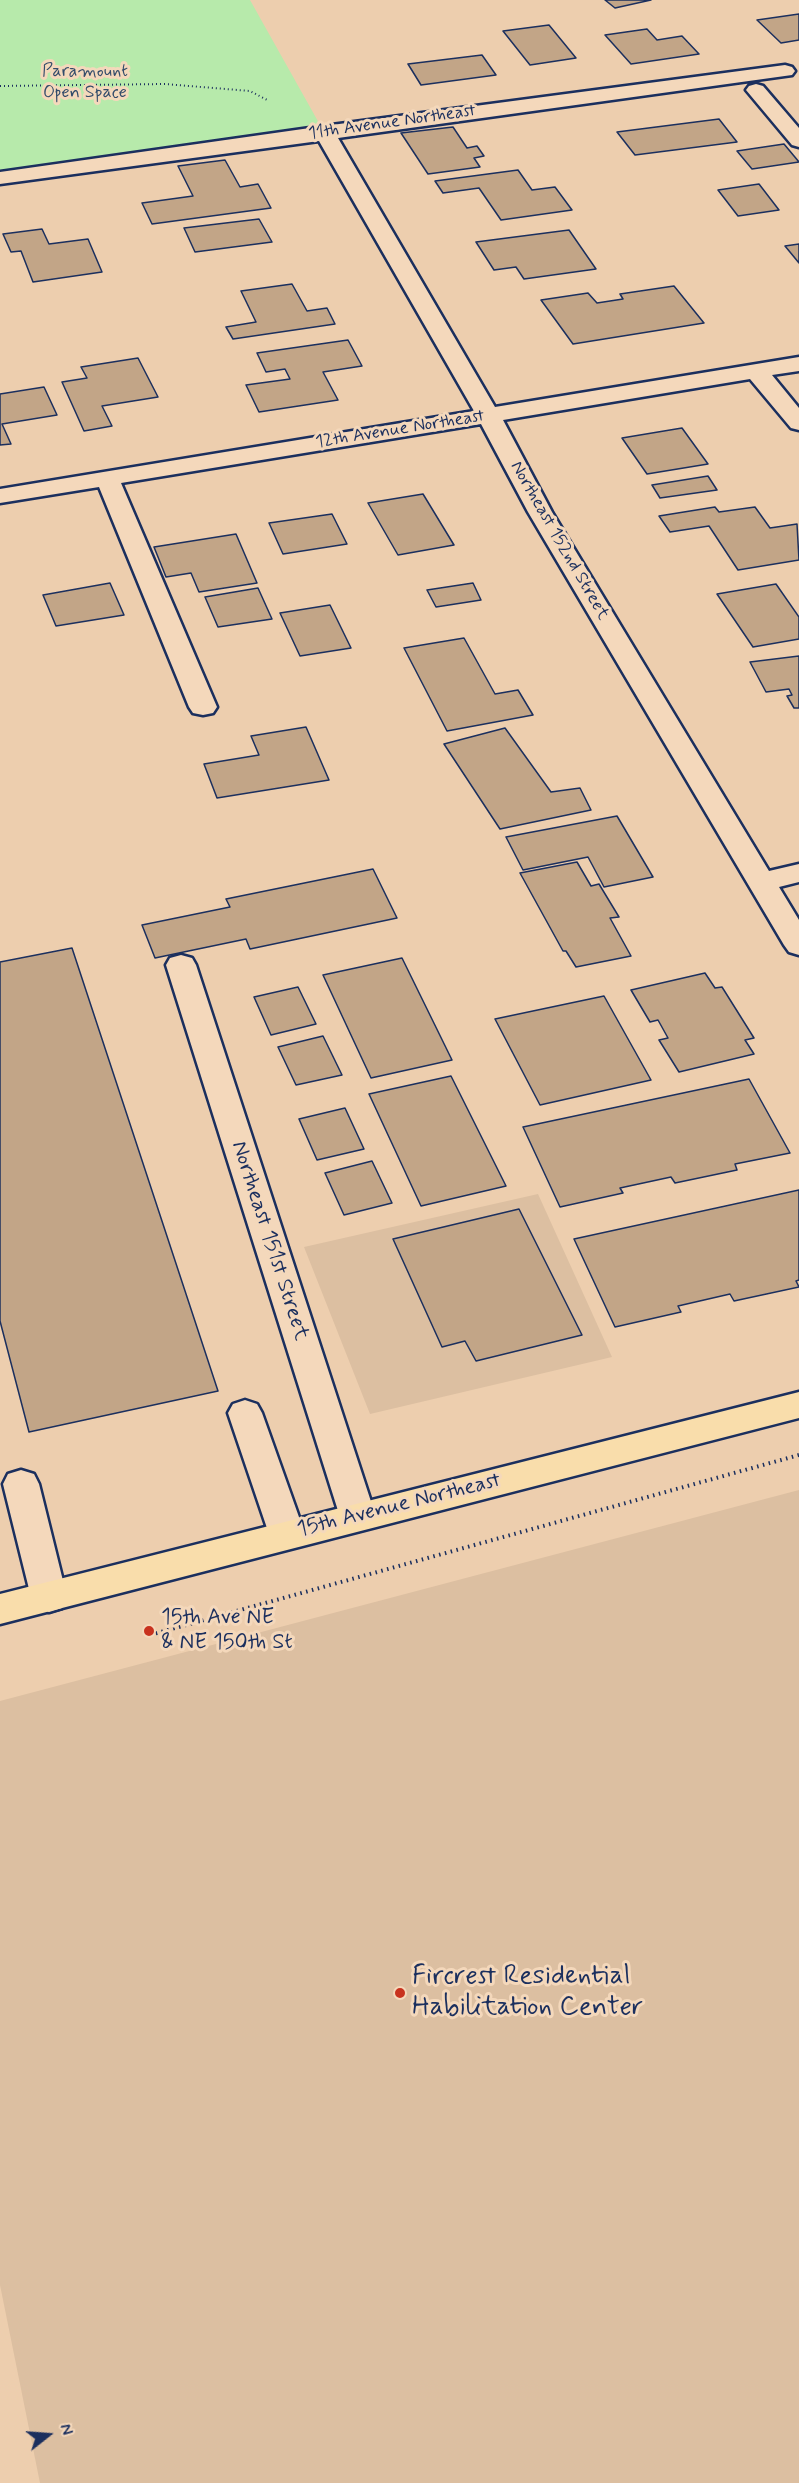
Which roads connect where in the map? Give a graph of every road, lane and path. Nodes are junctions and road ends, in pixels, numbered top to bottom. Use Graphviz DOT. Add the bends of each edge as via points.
graph roads {
  1 [pos="785,71"];
  2 [pos="0,86"];
  3 [pos="756,90"];
  4 [pos="250,91"];
  5 [pos="324,132"];
  6 [pos="799,141"];
  7 [pos="0,178"];
  8 [pos="799,363"];
  9 [pos="756,371"];
  10 [pos="488,415"];
  11 [pos="799,423"];
  12 [pos="107,478"];
  13 [pos="0,496"];
  14 [pos="203,707"];
  15 [pos="799,873"];
  16 [pos="761,882"];
  17 [pos="799,945"];
  18 [pos="181,965"];
  19 [pos="799,1405"];
  20 [pos="245,1413"];
  21 [pos="799,1455"];
  22 [pos="21,1484"];
  23 [pos="358,1516"];
  24 [pos="287,1534"];
  25 [pos="49,1597"];
  26 [pos="0,1610"];
  27 [pos="150,1635"];
  1 -- 5 [label="street, 11th Avenue Northeast"];
  2 -- 4 [label="path" via="165,84"];
  3 -- 6 [label="street"];
  5 -- 7 [label="street, 11th Avenue Northeast"];
  5 -- 10 [label="street, Northeast 152nd Street"];
  8 -- 9 [label="street, 12th Avenue Northeast"];
  9 -- 10 [label="street, 12th Avenue Northeast"];
  9 -- 11 [label="street"];
  10 -- 12 [label="street, 12th Avenue Northeast"];
  10 -- 16 [label="street, Northeast 152nd Street" via="540,512"];
  12 -- 13 [label="street, 12th Avenue Northeast"];
  12 -- 14 [label="street"];
  15 -- 16 [label="street"];
  16 -- 17 [label="street, Northeast 152nd Street"];
  18 -- 23 [label="street, Northeast 151st Street"];
  19 -- 23 [label="main road, 15th Avenue Northeast"];
  20 -- 24 [label="street"];
  21 -- 27 [label="path"];
  22 -- 25 [label="street"];
  23 -- 24 [label="main road, 15th Avenue Northeast"];
  24 -- 25 [label="main road, 15th Avenue Northeast"];
  25 -- 26 [label="main road, 15th Avenue Northeast"];
}
